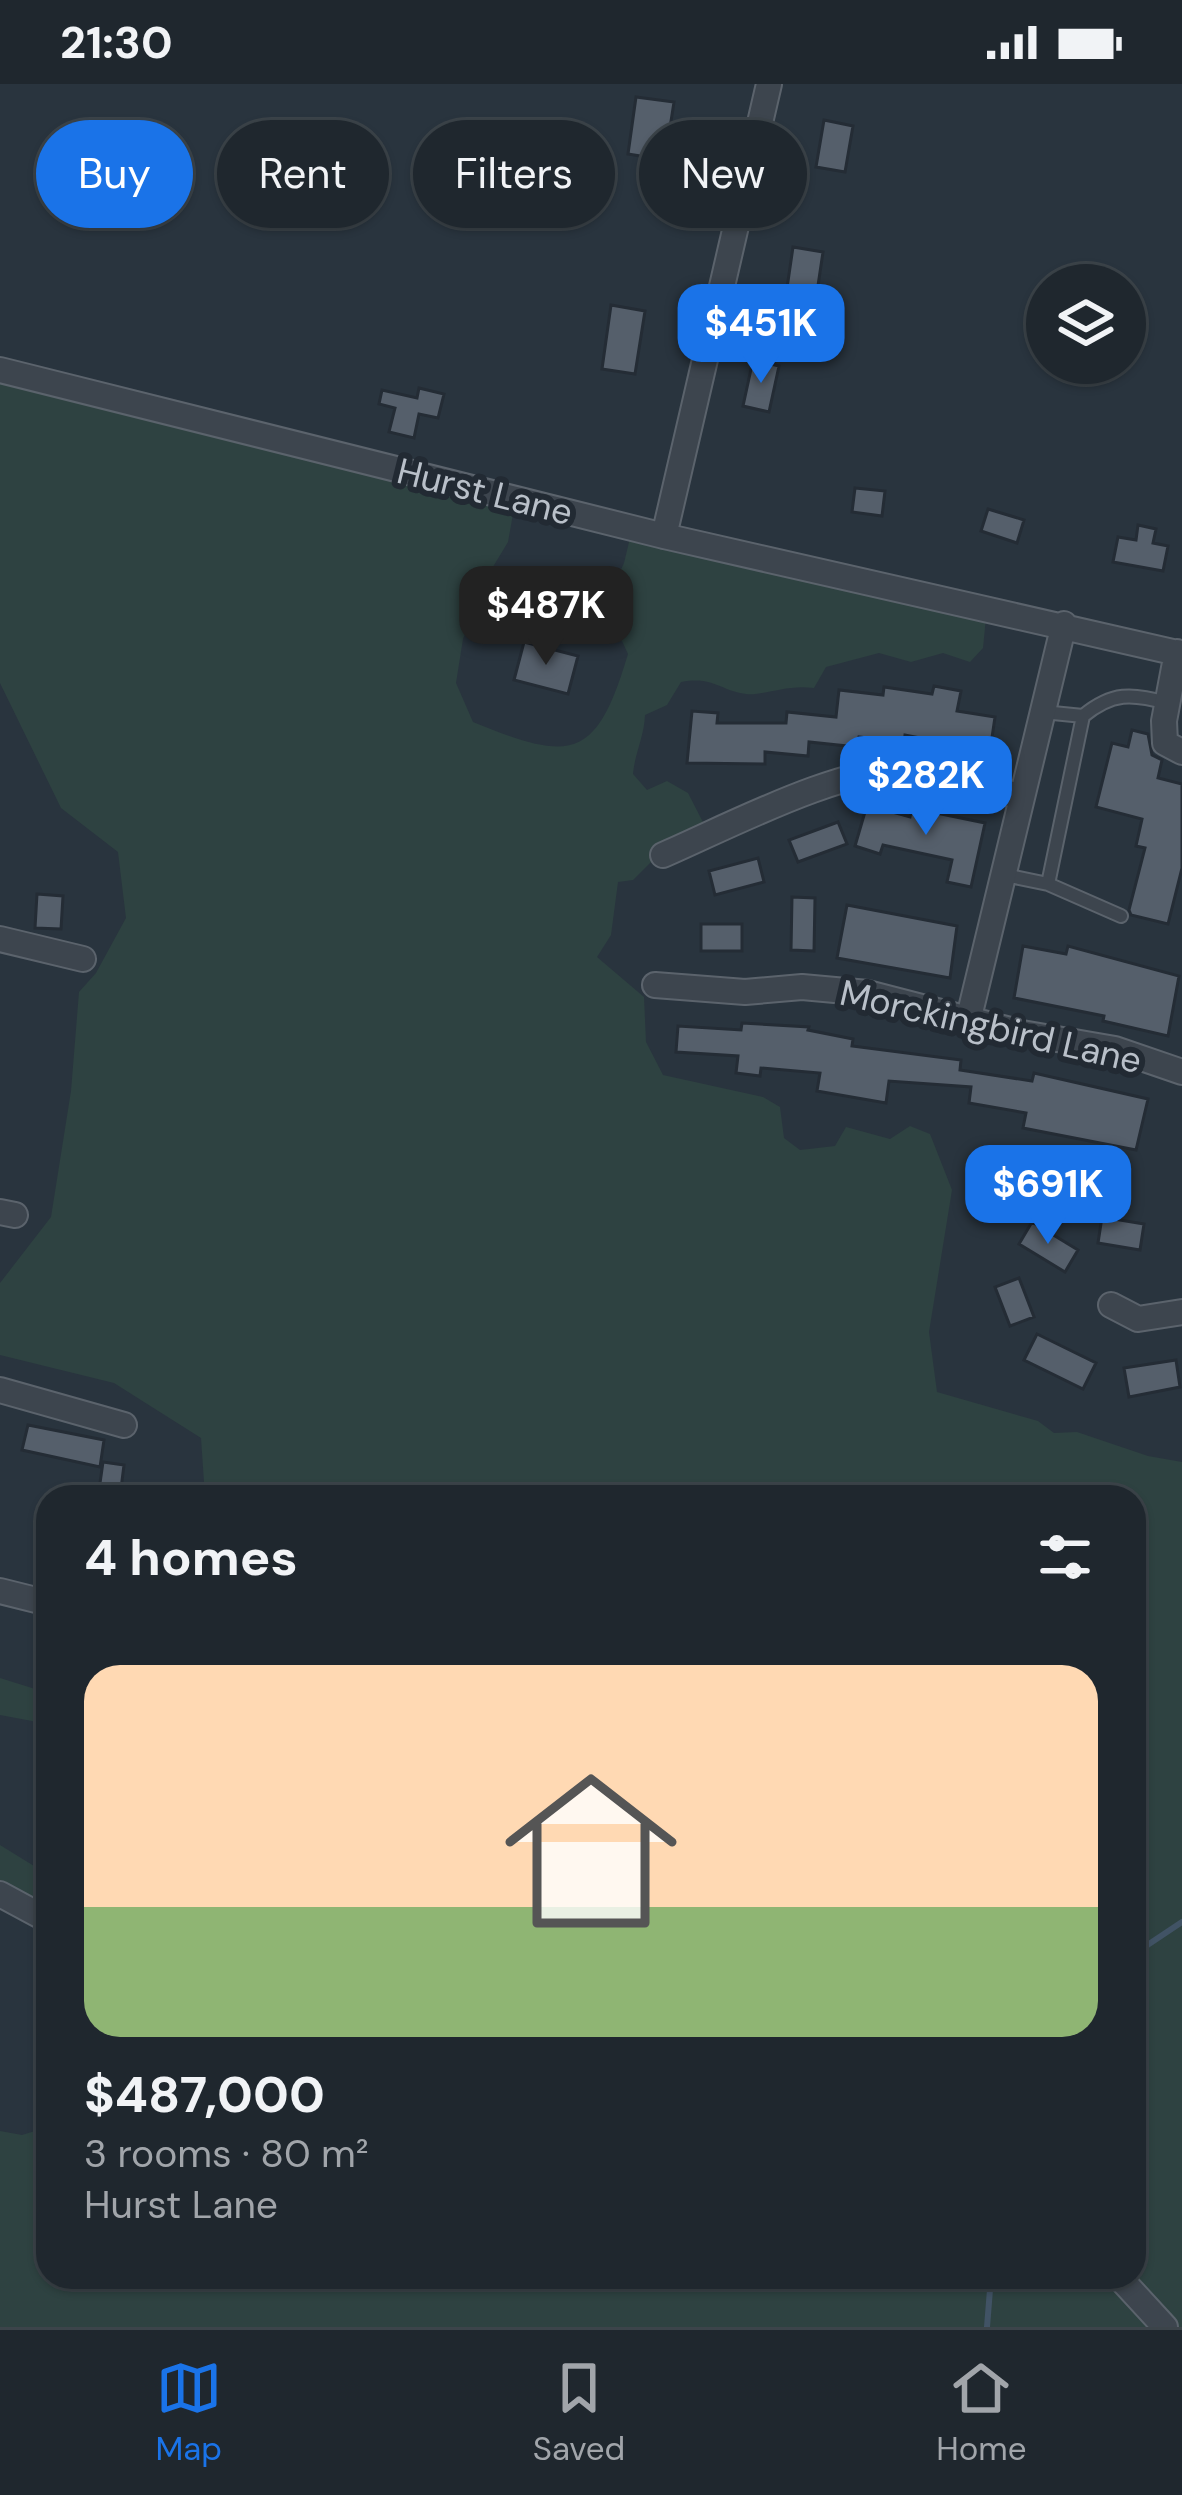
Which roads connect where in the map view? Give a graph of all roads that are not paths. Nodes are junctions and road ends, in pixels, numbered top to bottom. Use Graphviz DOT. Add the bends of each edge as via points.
graph roads {
  1 [pos="769,84"];
  2 [pos="0,370"];
  3 [pos="664,536"];
  4 [pos="1064,624"];
  5 [pos="1179,653"];
  6 [pos="1167,703"];
  7 [pos="1041,712"];
  8 [pos="1083,716"];
  9 [pos="1182,752"];
  10 [pos="1022,798"];
  11 [pos="663,855"];
  12 [pos="1005,875"];
  13 [pos="1048,884"];
  14 [pos="1121,916"];
  15 [pos="0,938"];
  16 [pos="83,959"];
  17 [pos="655,985"];
  18 [pos="969,1017"];
  19 [pos="1182,1072"];
  20 [pos="1111,1305"];
  21 [pos="1182,1312"];
  22 [pos="0,1390"];
  23 [pos="124,1425"];
  24 [pos="0,1591"];
  25 [pos="36,1600"];
  26 [pos="0,1894"];
  27 [pos="36,1914"];
  28 [pos="1130,2289"];
  29 [pos="1165,2327"];
  1 -- 3 [label="street"];
  2 -- 3 [label="street, Hurst Lane"];
  3 -- 4 [label="street, Hurst Lane"];
  4 -- 5 [label="street, Hurst Lane"];
  4 -- 7 [label="street"];
  5 -- 6 [label="street"];
  6 -- 8 [label="lane" via="1124,695"];
  6 -- 9 [label="street" via="1165,743"];
  7 -- 8 [label="lane"];
  7 -- 10 [label="street"];
  8 -- 13 [label="lane"];
  10 -- 11 [label="street" via="917,769 880,771"];
  10 -- 12 [label="street"];
  12 -- 13 [label="lane"];
  12 -- 18 [label="street"];
  13 -- 14 [label="lane"];
  15 -- 16 [label="street"];
  17 -- 18 [label="street, Morckingbird Lane" via="868,993"];
  18 -- 19 [label="street, Morckingbird Lane" via="1115,1048"];
  20 -- 21 [label="street" via="1138,1319"];
  22 -- 23 [label="street"];
  24 -- 25 [label="street"];
  26 -- 27 [label="street"];
  28 -- 29 [label="street"];
}
